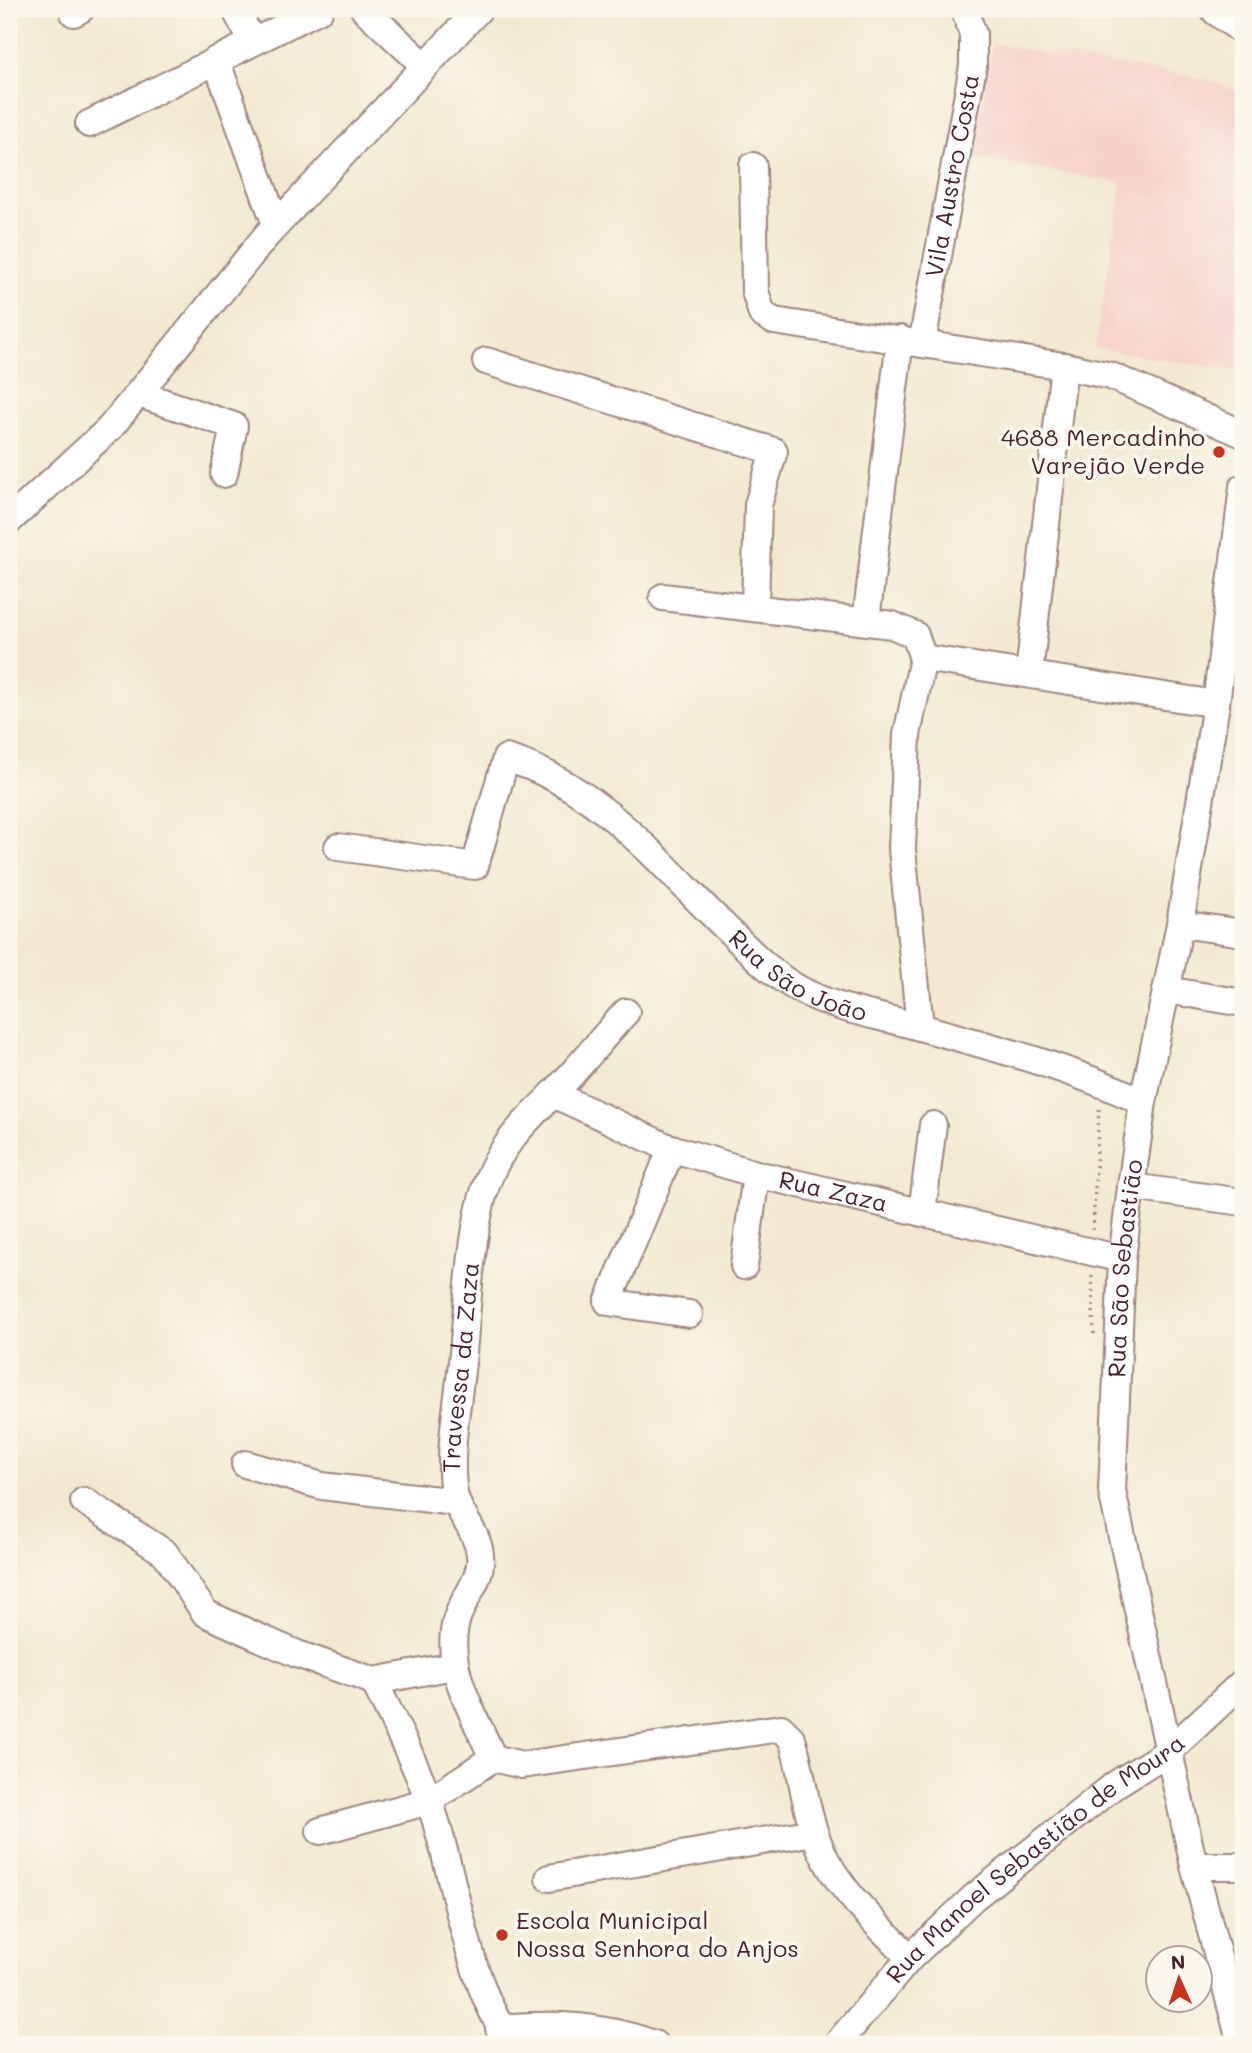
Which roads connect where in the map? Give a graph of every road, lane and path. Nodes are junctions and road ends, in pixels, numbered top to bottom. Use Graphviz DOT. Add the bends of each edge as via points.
graph roads {
  1 [pos="235,9"];
  2 [pos="320,9"];
  3 [pos="364,9"];
  4 [pos="479,9"];
  5 [pos="964,9"];
  6 [pos="1218,9"];
  7 [pos="1243,27"];
  8 [pos="253,42"];
  9 [pos="216,60"];
  10 [pos="425,66"];
  11 [pos="89,124"];
  12 [pos="753,166"];
  13 [pos="276,225"];
  14 [pos="911,341"];
  15 [pos="486,361"];
  16 [pos="1064,366"];
  17 [pos="139,394"];
  18 [pos="1243,434"];
  19 [pos="224,474"];
  20 [pos="1243,487"];
  21 [pos="9,521"];
  22 [pos="663,597"];
  23 [pos="755,607"];
  24 [pos="866,621"];
  25 [pos="923,658"];
  26 [pos="1029,674"];
  27 [pos="1216,704"];
  28 [pos="338,847"];
  29 [pos="1180,923"];
  30 [pos="1243,933"];
  31 [pos="1167,990"];
  32 [pos="1243,1003"];
  33 [pos="626,1012"];
  34 [pos="920,1027"];
  35 [pos="553,1094"];
  36 [pos="1143,1102"];
  37 [pos="933,1125"];
  38 [pos="671,1148"];
  39 [pos="755,1174"];
  40 [pos="1131,1187"];
  41 [pos="1243,1202"];
  42 [pos="922,1213"];
  43 [pos="1122,1259"];
  44 [pos="744,1266"];
  45 [pos="689,1314"];
  46 [pos="245,1464"];
  47 [pos="84,1501"];
  48 [pos="456,1502"];
  49 [pos="454,1666"];
  50 [pos="374,1681"];
  51 [pos="1243,1682"];
  52 [pos="1168,1751"];
  53 [pos="493,1758"];
  54 [pos="429,1801"];
  55 [pos="320,1831"];
  56 [pos="814,1832"];
  57 [pos="1194,1866"];
  58 [pos="1243,1866"];
  59 [pos="549,1878"];
  60 [pos="910,1958"];
  61 [pos="506,2036"];
  62 [pos="654,2044"];
  63 [pos="837,2044"];
  64 [pos="1241,2044"];
  1 -- 8 [label="street"];
  2 -- 8 [label="street"];
  3 -- 10 [label="street"];
  4 -- 10 [label="street"];
  5 -- 14 [label="street, Vila Austro Costa" via="973,34 973,66"];
  6 -- 7 [label="main road"];
  8 -- 9 [label="street"];
  9 -- 11 [label="street"];
  9 -- 13 [label="street"];
  10 -- 13 [label="street"];
  12 -- 14 [label="street" via="754,272 762,314 788,324"];
  13 -- 17 [label="street"];
  14 -- 16 [label="street"];
  14 -- 24 [label="street, Vila Austro Costa"];
  15 -- 23 [label="street" via="774,451 758,505"];
  16 -- 18 [label="street" via="1123,380"];
  16 -- 26 [label="street"];
  17 -- 19 [label="street" via="233,426"];
  17 -- 21 [label="street" via="110,428"];
  20 -- 27 [label="street, Rua São Sebastião"];
  22 -- 23 [label="street"];
  23 -- 24 [label="street"];
  24 -- 25 [label="street" via="911,631 920,642"];
  25 -- 26 [label="street"];
  25 -- 34 [label="street" via="907,735 902,849"];
  26 -- 27 [label="street"];
  27 -- 29 [label="street, Rua São Sebastião"];
  28 -- 34 [label="street, Rua São João" via="475,866 506,758 536,767 602,806 777,975 831,1005"];
  29 -- 30 [label="street"];
  29 -- 31 [label="street, Rua São Sebastião"];
  31 -- 32 [label="street"];
  31 -- 36 [label="street, Rua São Sebastião"];
  33 -- 35 [label="street, Travessa da Zaza"];
  34 -- 36 [label="street, Rua São João" via="1100,1081"];
  35 -- 38 [label="street, Rua Zaza"];
  35 -- 48 [label="street, Travessa da Zaza" via="508,1143 483,1198 454,1429"];
  36 -- 40 [label="street, Rua São Sebastião"];
  37 -- 42 [label="street"];
  38 -- 39 [label="street, Rua Zaza"];
  38 -- 45 [label="street" via="608,1302"];
  39 -- 42 [label="street, Rua Zaza"];
  39 -- 44 [label="street"];
  40 -- 41 [label="street"];
  40 -- 43 [label="street, Rua São Sebastião"];
  42 -- 43 [label="street, Rua Zaza"];
  43 -- 52 [label="street, Rua São Sebastião" via="1112,1491"];
  46 -- 48 [label="street" via="322,1486"];
  47 -- 50 [label="street" via="165,1553 205,1613 297,1654"];
  48 -- 49 [label="street, Travessa da Zaza" via="479,1547 481,1563 456,1623"];
  49 -- 50 [label="street"];
  49 -- 53 [label="street, Travessa da Zaza"];
  50 -- 54 [label="street"];
  51 -- 52 [label="street, Rua Manoel Sebastião de Moura"];
  52 -- 57 [label="street, Rua São Sebastião"];
  52 -- 60 [label="street, Rua Manoel Sebastião de Moura" via="1116,1784 983,1890"];
  53 -- 54 [label="street"];
  53 -- 56 [label="street" via="523,1765 781,1728 790,1735 797,1753"];
  54 -- 55 [label="street"];
  54 -- 61 [label="street" via="472,1959"];
  56 -- 59 [label="street"];
  56 -- 60 [label="street" via="838,1881"];
  57 -- 58 [label="street"];
  57 -- 64 [label="street, Rua São Sebastião"];
  60 -- 63 [label="street, Rua Manoel Sebastião de Moura"];
  61 -- 62 [label="street" via="548,2023"];
}
